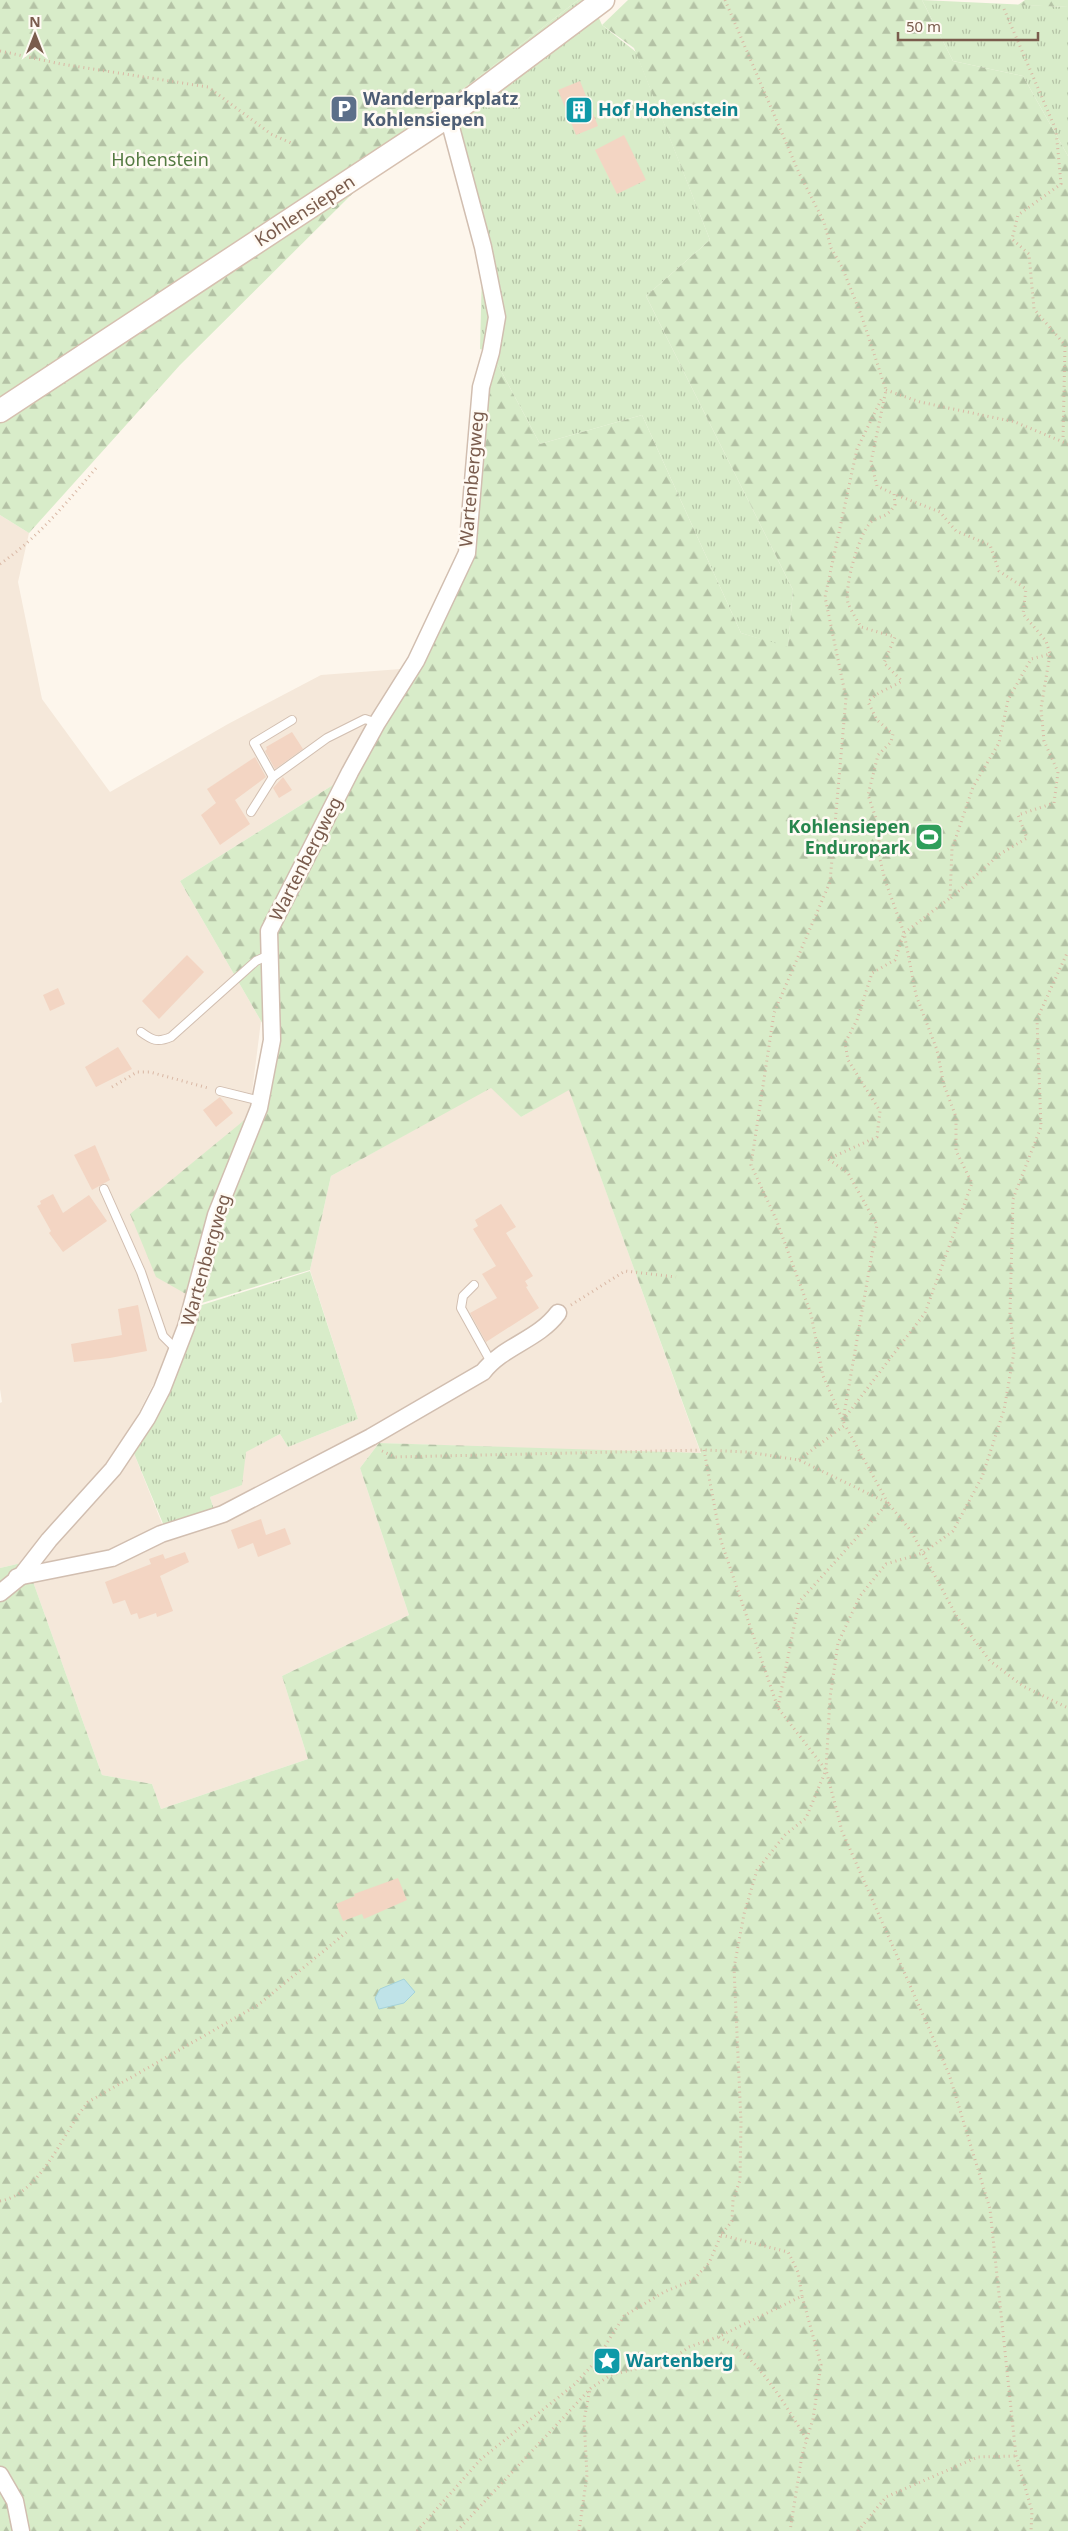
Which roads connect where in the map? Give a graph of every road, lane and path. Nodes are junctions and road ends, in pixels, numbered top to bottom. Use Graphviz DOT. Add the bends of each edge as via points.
graph roads {
  1 [pos="603,0"];
  2 [pos="725,0"];
  3 [pos="1004,9"];
  4 [pos="0,51"];
  5 [pos="448,116"];
  6 [pos="291,143"];
  7 [pos="886,390"];
  8 [pos="0,411"];
  9 [pos="1063,440"];
  10 [pos="1068,444"];
  11 [pos="97,467"];
  12 [pos="894,494"];
  13 [pos="0,564"];
  14 [pos="1050,654"];
  15 [pos="292,720"];
  16 [pos="377,723"];
  17 [pos="273,777"];
  18 [pos="251,812"];
  19 [pos="950,898"];
  20 [pos="904,933"];
  21 [pos="1068,951"];
  22 [pos="269,955"];
  23 [pos="141,1032"];
  24 [pos="112,1086"];
  25 [pos="200,1086"];
  26 [pos="220,1091"];
  27 [pos="261,1101"];
  28 [pos="104,1190"];
  29 [pos="676,1277"];
  30 [pos="474,1285"];
  31 [pos="558,1313"];
  32 [pos="178,1352"];
  33 [pos="491,1362"];
  34 [pos="843,1420"];
  35 [pos="845,1425"];
  36 [pos="371,1437"];
  37 [pos="704,1450"];
  38 [pos="799,1460"];
  39 [pos="888,1503"];
  40 [pos="923,1553"];
  41 [pos="21,1576"];
  42 [pos="0,1582"];
  43 [pos="0,1593"];
  44 [pos="778,1708"];
  45 [pos="1068,1708"];
  46 [pos="826,1770"];
  47 [pos="348,1931"];
  48 [pos="0,2201"];
  49 [pos="721,2234"];
  50 [pos="802,2296"];
  51 [pos="718,2336"];
  52 [pos="590,2388"];
  53 [pos="807,2440"];
  54 [pos="1016,2456"];
  55 [pos="0,2475"];
  56 [pos="21,2531"];
  57 [pos="418,2531"];
  58 [pos="457,2531"];
  59 [pos="578,2531"];
  60 [pos="790,2531"];
  61 [pos="858,2531"];
  62 [pos="1030,2531"];
  1 -- 5 [label="street, Kohlensiepen"];
  2 -- 7 [label="path" via="799,173 824,222 831,248 862,317"];
  3 -- 9 [label="path" via="1056,130 1061,184 1018,215 1012,239 1029,254 1034,309 1065,345"];
  4 -- 6 [label="path" via="208,87 271,134"];
  5 -- 8 [label="street, Kohlensiepen"];
  5 -- 16 [label="street, Wartenbergweg" via="483,247 496,317 481,387 467,553 416,661"];
  7 -- 9 [label="path" via="920,402 1015,422"];
  7 -- 12 [label="path" via="871,462 877,486"];
  7 -- 34 [label="path" via="858,449 825,597 846,698 830,882 774,1013 751,1166 776,1219 811,1314 823,1376"];
  9 -- 10 [label="path"];
  11 -- 13 [label="path" via="43,530"];
  12 -- 14 [label="path" via="940,512 956,531 990,546 999,571 1026,589 1023,614 1046,641"];
  12 -- 20 [label="path" via="896,505 889,515 871,522 856,549 848,602 861,627 896,637 884,663 902,681 888,690 877,692 868,702 877,720 892,734 891,742 878,755 868,795 880,830 878,851 885,880"];
  14 -- 19 [label="path" via="1031,659 1008,700 999,744 973,788 952,849"];
  14 -- 19 [label="path" via="1041,708 1044,741 1058,772 1054,803 1018,815 1027,838 1000,854"];
  15 -- 17 [label="lane" via="254,744"];
  16 -- 17 [label="lane" via="365,719 327,738"];
  16 -- 22 [label="street, Wartenbergweg" via="269,931"];
  17 -- 18 [label="lane"];
  19 -- 20 [label="path"];
  20 -- 34 [label="path" via="916,995 937,1050 944,1085 956,1117 956,1151 972,1183 925,1313"];
  20 -- 34 [label="path" via="895,960 872,973 858,1020 845,1043 848,1060 880,1111 877,1137 828,1159 848,1173 877,1225"];
  21 -- 40 [label="path" via="1037,1019 1041,1127 1014,1199 1010,1313 1014,1352 1004,1410 982,1477 953,1531"];
  22 -- 23 [label="lane" via="256,962 170,1037 154,1041"];
  22 -- 27 [label="street, Wartenbergweg" via="272,1040"];
  24 -- 25 [label="path" via="137,1072 150,1072"];
  26 -- 27 [label="lane"];
  27 -- 32 [label="street, Wartenbergweg" via="216,1215"];
  28 -- 32 [label="lane" via="141,1272 163,1336"];
  29 -- 31 [label="path" via="625,1271"];
  30 -- 33 [label="lane" via="463,1296 461,1308"];
  31 -- 33 [label="street, Wartenbergweg" via="548,1327"];
  32 -- 41 [label="street, Wartenbergweg" via="147,1418 113,1469"];
  33 -- 36 [label="street, Wartenbergweg" via="483,1372"];
  34 -- 35 [label="path"];
  35 -- 38 [label="path"];
  35 -- 39 [label="path"];
  36 -- 37 [label="path" via="379,1450 395,1457"];
  36 -- 41 [label="street, Wartenbergweg" via="223,1514 161,1534 112,1558"];
  37 -- 38 [label="path" via="747,1452"];
  37 -- 44 [label="path" via="721,1541"];
  38 -- 39 [label="path"];
  39 -- 40 [label="path" via="911,1531"];
  39 -- 44 [label="path" via="799,1602"];
  40 -- 45 [label="path" via="957,1617 990,1661 1023,1686"];
  40 -- 46 [label="path" via="886,1564 860,1596 838,1643 830,1698"];
  41 -- 42 [label="street"];
  41 -- 43 [label="street, Wartenbergweg"];
  44 -- 46 [label="path"];
  46 -- 49 [label="path" via="806,1818 785,1835 757,1870 744,1914 734,1968 741,2122 740,2180 733,2200 732,2220"];
  46 -- 54 [label="path" via="842,1831 949,2074 990,2209"];
  47 -- 48 [label="path" via="258,2005 88,2102 33,2184 11,2199"];
  49 -- 50 [label="path" via="788,2252 798,2272"];
  49 -- 57 [label="path" via="710,2263 692,2280 624,2316 595,2362 575,2384 481,2459"];
  50 -- 51 [label="path"];
  50 -- 53 [label="path" via="821,2365"];
  51 -- 52 [label="path" via="689,2348 660,2367 611,2375"];
  51 -- 53 [label="path" via="739,2348"];
  52 -- 58 [label="path"];
  52 -- 59 [label="path" via="584,2420 587,2475"];
  53 -- 60 [label="path"];
  54 -- 61 [label="path" via="978,2457 886,2496"];
  54 -- 62 [label="path" via="1032,2511"];
  55 -- 56 [label="street" via="15,2501"];
}
